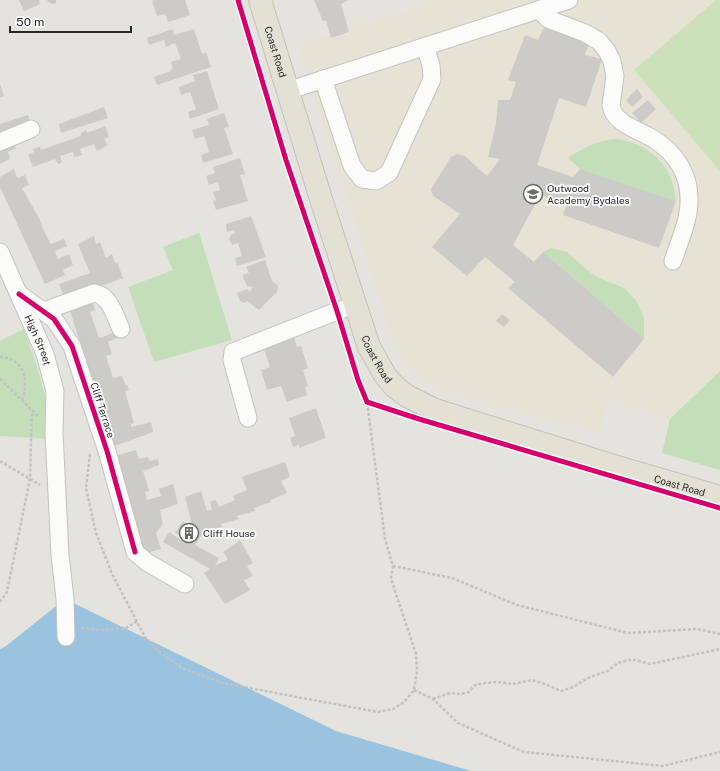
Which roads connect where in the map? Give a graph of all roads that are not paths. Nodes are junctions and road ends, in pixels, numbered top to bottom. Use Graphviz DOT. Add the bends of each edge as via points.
graph roads {
  1 [pos="260,0"];
  2 [pos="568,0"];
  3 [pos="539,10"];
  4 [pos="425,46"];
  5 [pos="323,79"];
  6 [pos="287,91"];
  7 [pos="31,129"];
  8 [pos="0,142"];
  9 [pos="0,252"];
  10 [pos="674,261"];
  11 [pos="19,294"];
  12 [pos="356,305"];
  13 [pos="44,312"];
  14 [pos="121,329"];
  15 [pos="248,418"];
  16 [pos="720,497"];
  17 [pos="185,584"];
  18 [pos="66,632"];
  1 -- 6 [label="main road, Coast Road"];
  2 -- 3 [label="street"];
  3 -- 4 [label="street"];
  3 -- 10 [label="street" via="548,20 585,33 599,41 612,61 615,76 611,109 625,124 664,146 683,170 689,202 686,222"];
  4 -- 5 [label="street"];
  4 -- 5 [label="street" via="432,79 389,173 376,181 362,179 352,166"];
  5 -- 6 [label="street"];
  6 -- 12 [label="main road, Coast Road"];
  7 -- 8 [label="street"];
  9 -- 11 [label="street, High Street"];
  11 -- 13 [label="street, Cliff Terrace"];
  11 -- 18 [label="street, High Street" via="45,354 55,391 54,433"];
  12 -- 15 [label="street" via="233,352 232,360"];
  12 -- 16 [label="main road, Coast Road" via="375,360 394,386 407,396 435,410"];
  13 -- 14 [label="street" via="94,293 100,294 107,300"];
  13 -- 17 [label="street, Cliff Terrace" via="54,319 72,346 107,451 135,552 148,563"];
}
